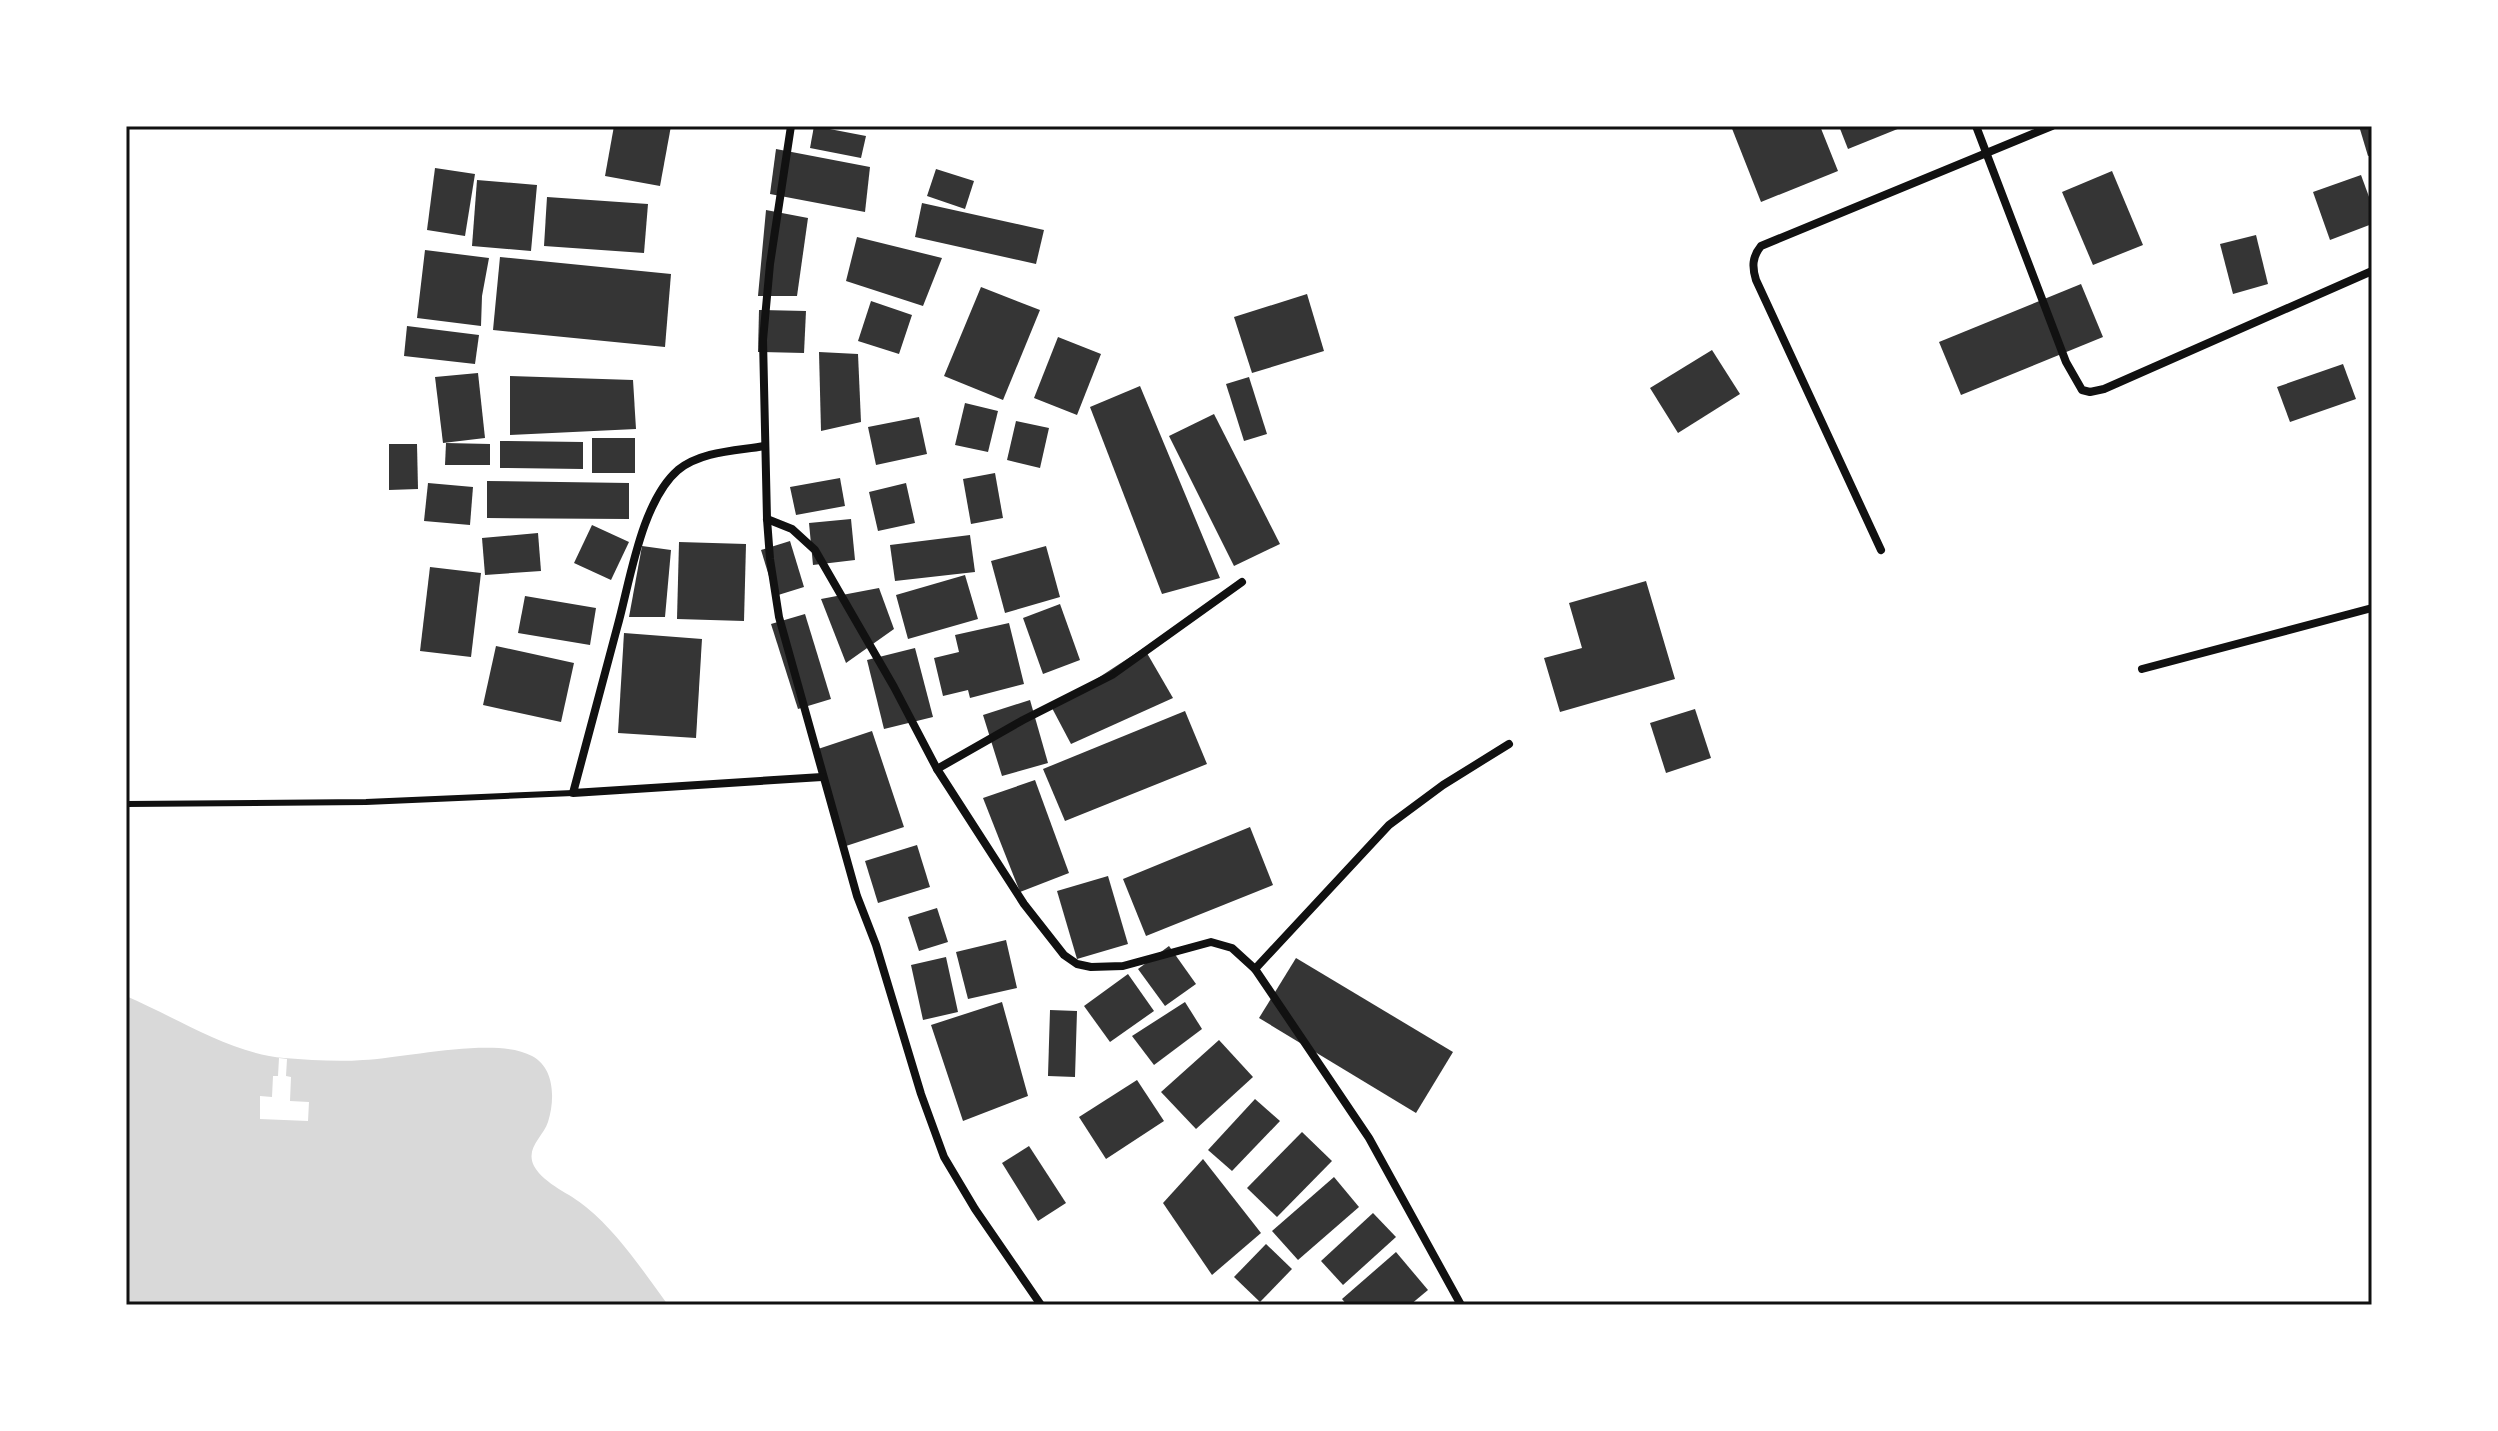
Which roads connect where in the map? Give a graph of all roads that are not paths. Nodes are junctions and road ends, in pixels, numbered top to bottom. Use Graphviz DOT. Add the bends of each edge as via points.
graph roads {
  1 [pos="791,126"];
  2 [pos="1976,126"];
  3 [pos="2052,126"];
  4 [pos="1986,154"];
  5 [pos="2372,271"];
  6 [pos="765,446"];
  7 [pos="767,519"];
  8 [pos="1881,550"];
  9 [pos="1242,582"];
  10 [pos="2372,608"];
  11 [pos="2142,669"];
  12 [pos="1509,744"];
  13 [pos="937,769"];
  14 [pos="822,777"];
  15 [pos="573,793"];
  16 [pos="126,804"];
  17 [pos="1255,969"];
  18 [pos="1041,1305"];
  19 [pos="1461,1305"];
  1 -- 6 [label="street" via="763,340"];
  2 -- 4 [label="street"];
  3 -- 4 [label="street"];
  4 -- 5 [label="street" via="2066,362 2082,390 2104,389"];
  4 -- 8 [label="street" via="1761,246 1755,253 1756,280"];
  6 -- 7 [label="street"];
  6 -- 15 [label="street" via="698,457 662,486 634,555"];
  7 -- 13 [label="street" via="792,529 815,550"];
  7 -- 14 [label="street" via="779,617"];
  9 -- 13 [label="street" via="1112,675"];
  10 -- 11 [label="street"];
  12 -- 17 [label="street" via="1389,825"];
  13 -- 17 [label="street" via="1024,904 1077,964 1123,966 1211,942 1232,948"];
  14 -- 15 [label="street"];
  14 -- 18 [label="street" via="944,1157"];
  15 -- 16 [label="lane"];
  17 -- 19 [label="street" via="1369,1138"];
}
